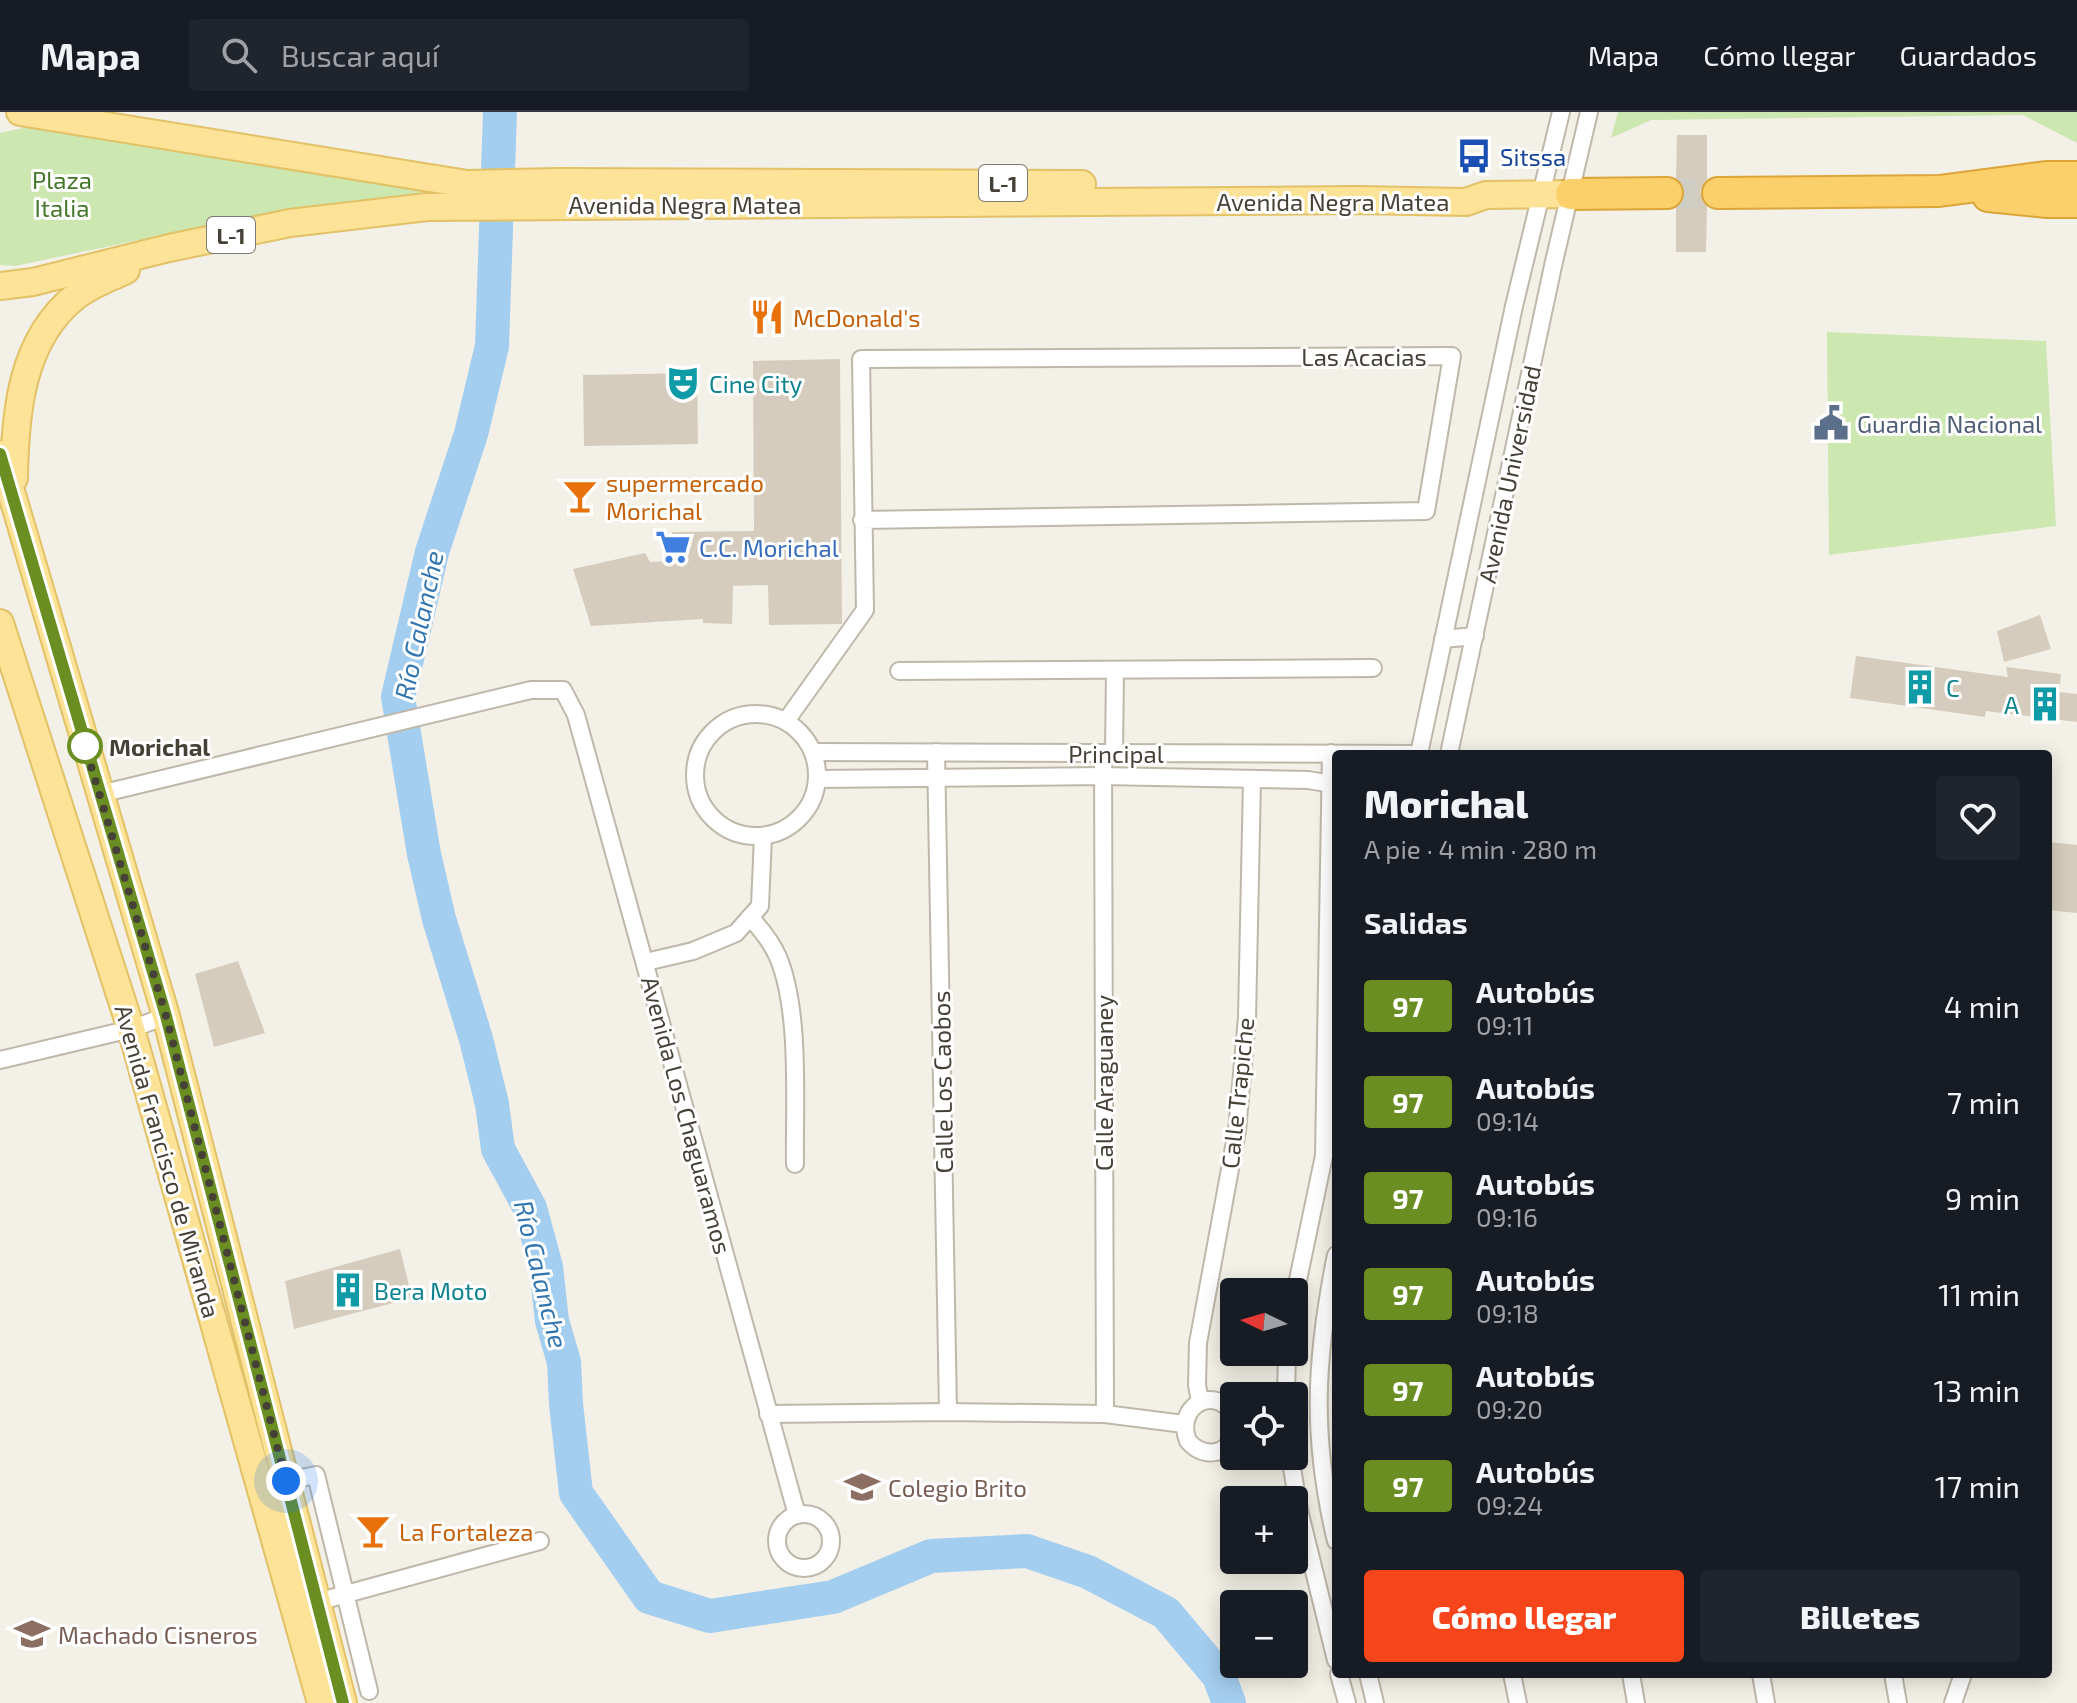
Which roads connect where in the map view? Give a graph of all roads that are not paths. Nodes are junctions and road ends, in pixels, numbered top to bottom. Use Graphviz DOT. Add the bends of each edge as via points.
graph roads {
  1 [pos="20,112"];
  2 [pos="99,112"];
  3 [pos="1561,112"];
  4 [pos="1589,112"];
  5 [pos="193,140"];
  6 [pos="2077,177"];
  7 [pos="1939,191"];
  8 [pos="1667,193"];
  9 [pos="1718,193"];
  10 [pos="1557,194"];
  11 [pos="466,196"];
  12 [pos="2077,202"];
  13 [pos="169,248"];
  14 [pos="0,286"];
  15 [pos="0,454"];
  16 [pos="14,502"];
  17 [pos="862,520"];
  18 [pos="0,623"];
  19 [pos="1475,636"];
  20 [pos="1443,639"];
  21 [pos="1373,668"];
  22 [pos="1115,670"];
  23 [pos="899,671"];
  24 [pos="786,721"];
  25 [pos="1420,750"];
  26 [pos="1450,750"];
  27 [pos="813,752"];
  28 [pos="936,752"];
  29 [pos="1108,753"];
  30 [pos="1331,753"];
  31 [pos="936,776"];
  32 [pos="1102,776"];
  33 [pos="817,779"];
  34 [pos="1252,781"];
  35 [pos="1332,784"];
  36 [pos="100,794"];
  37 [pos="763,836"];
  38 [pos="750,917"];
  39 [pos="646,962"];
  40 [pos="166,1016"];
  41 [pos="131,1029"];
  42 [pos="0,1060"];
  43 [pos="1332,1119"];
  44 [pos="1324,1156"];
  45 [pos="795,1164"];
  46 [pos="1298,1278"];
  47 [pos="1332,1282"];
  48 [pos="1200,1402"];
  49 [pos="1220,1403"];
  50 [pos="948,1412"];
  51 [pos="768,1414"];
  52 [pos="1105,1414"];
  53 [pos="1184,1424"];
  54 [pos="1220,1452"];
  55 [pos="1292,1470"];
  56 [pos="286,1481"];
  57 [pos="797,1515"];
  58 [pos="1332,1524"];
  59 [pos="540,1541"];
  60 [pos="346,1594"];
  61 [pos="317,1602"];
  62 [pos="1332,1644"];
  63 [pos="1340,1678"];
  64 [pos="1369,1678"];
  65 [pos="1513,1678"];
  66 [pos="1632,1678"];
  67 [pos="1762,1678"];
  68 [pos="1894,1678"];
  69 [pos="1962,1678"];
  70 [pos="369,1691"];
  71 [pos="321,1703"];
  72 [pos="343,1703"];
  73 [pos="1347,1703"];
  74 [pos="1375,1703"];
  75 [pos="1518,1703"];
  76 [pos="1636,1703"];
  77 [pos="1766,1703"];
  78 [pos="1898,1703"];
  79 [pos="1953,1703"];
  1 -- 5 [label="main road, Avenida Negra Matea / L-1"];
  2 -- 5 [label="main road"];
  3 -- 10 [label="street"];
  4 -- 10 [label="street"];
  5 -- 11 [label="main road, Avenida Negra Matea / L-1"];
  6 -- 7 [label="highway"];
  7 -- 9 [label="highway"];
  7 -- 12 [label="highway"];
  8 -- 10 [label="highway"];
  10 -- 11 [label="main road, Avenida Negra Matea / L-1" via="1486,195 1466,202"];
  10 -- 19 [label="street, Avenida Universidad" via="1550,282"];
  10 -- 20 [label="street, Avenida Universidad" via="1514,306"];
  11 -- 13 [label="main road, Avenida Negra Matea / L-1" via="427,207 290,223"];
  13 -- 14 [label="main road, Avenida Negra Matea / L-1"];
  13 -- 16 [label="main road" via="78,294 53,317 38,341 14,432"];
  15 -- 16 [label="main road, Avenida Francisco de Miranda"];
  16 -- 36 [label="main road, Avenida Francisco de Miranda"];
  17 -- 17 [label="street, Las Acacias" via="861,359 1452,356 1426,511"];
  17 -- 24 [label="street, Las Acacias" via="865,610"];
  18 -- 41 [label="main road, Avenida Francisco de Miranda"];
  19 -- 20 [label="street"];
  19 -- 26 [label="street, Avenida Universidad"];
  20 -- 25 [label="street, Avenida Universidad"];
  21 -- 22 [label="street"];
  22 -- 23 [label="street"];
  22 -- 29 [label="street, Calle Araguaney"];
  24 -- 27 [label="street"];
  24 -- 37 [label="street" via="766,714 725,721 698,753 697,794 707,813 722,827"];
  27 -- 28 [label="street, Principal"];
  27 -- 33 [label="street"];
  28 -- 29 [label="street, Principal"];
  28 -- 31 [label="street, Calle Los Caobos"];
  29 -- 30 [label="street, Principal"];
  29 -- 32 [label="street, Calle Araguaney"];
  30 -- 35 [label="street"];
  31 -- 32 [label="street, Principal"];
  31 -- 33 [label="street, Principal"];
  31 -- 50 [label="street, Calle Los Caobos"];
  32 -- 34 [label="street, Principal"];
  32 -- 52 [label="street, Calle Araguaney"];
  33 -- 37 [label="street" via="812,800 800,817"];
  34 -- 35 [label="street, Principal"];
  34 -- 48 [label="street, Calle Trapiche" via="1247,1017 1237,1131 1198,1343"];
  35 -- 44 [label="street"];
  36 -- 39 [label="street, Avenida Los Chaguaramos" via="531,690 563,690 576,715"];
  36 -- 40 [label="main road, Avenida Francisco de Miranda"];
  37 -- 38 [label="street" via="760,906"];
  38 -- 39 [label="street" via="717,943"];
  38 -- 45 [label="street" via="774,949 786,986 792,1022"];
  39 -- 51 [label="street, Avenida Los Chaguaramos"];
  40 -- 41 [label="street"];
  40 -- 56 [label="main road, Avenida Francisco de Miranda"];
  41 -- 42 [label="street"];
  41 -- 71 [label="main road, Avenida Francisco de Miranda"];
  43 -- 44 [label="street"];
  44 -- 46 [label="street"];
  47 -- 58 [label="street" via="1317,1381 1317,1435"];
  48 -- 49 [label="street"];
  48 -- 53 [label="street"];
  50 -- 51 [label="street"];
  50 -- 52 [label="street"];
  51 -- 57 [label="street, Avenida Los Chaguaramos"];
  52 -- 53 [label="street"];
  53 -- 54 [label="street" via="1188,1441 1202,1452"];
  55 -- 62 [label="street"];
  56 -- 60 [label="street" via="316,1475"];
  56 -- 61 [label="main road, Avenida Francisco de Miranda"];
  59 -- 60 [label="street"];
  60 -- 61 [label="street"];
  60 -- 70 [label="street"];
  61 -- 72 [label="main road, Avenida Francisco de Miranda"];
  63 -- 73 [label="street"];
  64 -- 74 [label="street"];
  65 -- 75 [label="street"];
  66 -- 76 [label="street"];
  67 -- 77 [label="street"];
  68 -- 78 [label="street"];
  69 -- 79 [label="street"];
}
